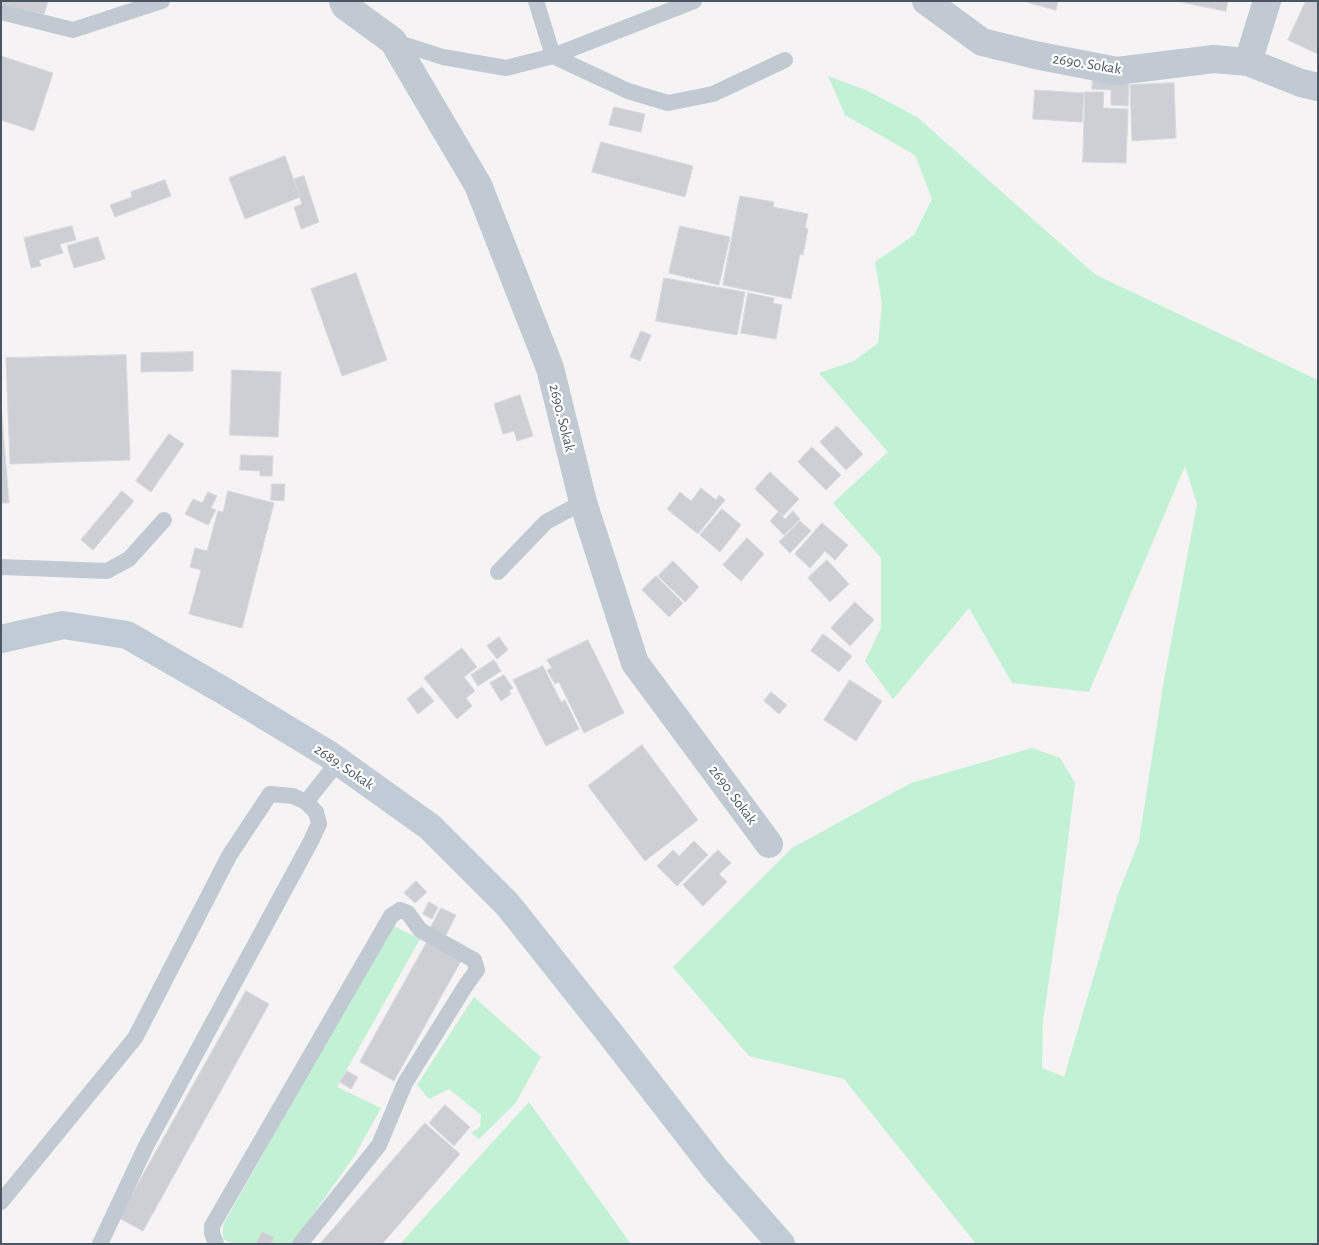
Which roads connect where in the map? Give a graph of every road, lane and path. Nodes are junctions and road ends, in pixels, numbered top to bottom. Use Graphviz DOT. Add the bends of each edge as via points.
graph roads {
  1 [pos="162,1"];
  2 [pos="343,1"];
  3 [pos="536,1"];
  4 [pos="694,1"];
  5 [pos="926,1"];
  6 [pos="1267,1"];
  7 [pos="1,12"];
  8 [pos="393,41"];
  9 [pos="553,56"];
  10 [pos="785,60"];
  11 [pos="1248,62"];
  12 [pos="1318,87"];
  13 [pos="583,502"];
  14 [pos="164,520"];
  15 [pos="1,567"];
  16 [pos="498,572"];
  17 [pos="1,639"];
  18 [pos="338,762"];
  19 [pos="306,802"];
  20 [pos="770,844"];
  21 [pos="1,1202"];
  22 [pos="100,1244"];
  23 [pos="216,1244"];
  24 [pos="300,1244"];
  25 [pos="781,1244"];
  1 -- 7 [label="lane" via="72,30"];
  2 -- 8 [label="street, 2690. Sokak" via="345,6"];
  3 -- 9 [label="lane"];
  4 -- 9 [label="lane"];
  5 -- 11 [label="street, 2690. Sokak" via="982,42 1117,72 1214,59"];
  6 -- 11 [label="street"];
  8 -- 9 [label="lane" via="443,57 506,68"];
  8 -- 13 [label="street, 2690. Sokak" via="478,185 550,368"];
  9 -- 10 [label="lane" via="628,91 668,103 713,94"];
  11 -- 12 [label="street, 2690. Sokak" via="1301,84"];
  13 -- 16 [label="lane" via="546,522"];
  13 -- 20 [label="street, 2690. Sokak" via="635,663"];
  14 -- 15 [label="lane" via="128,559 107,571"];
  17 -- 18 [label="main road, 2689. Sokak" via="63,625 127,635"];
  18 -- 19 [label="lane"];
  18 -- 25 [label="main road, 2689. Sokak" via="430,827 508,905 715,1168"];
  19 -- 21 [label="lane" via="294,796 270,794 229,856 135,1038"];
  19 -- 22 [label="lane" via="316,812 319,824 146,1146"];
  23 -- 24 [label="lane" via="212,1226 391,916 400,910 408,913 420,930 474,960 477,970 406,1083 379,1145"];
}
